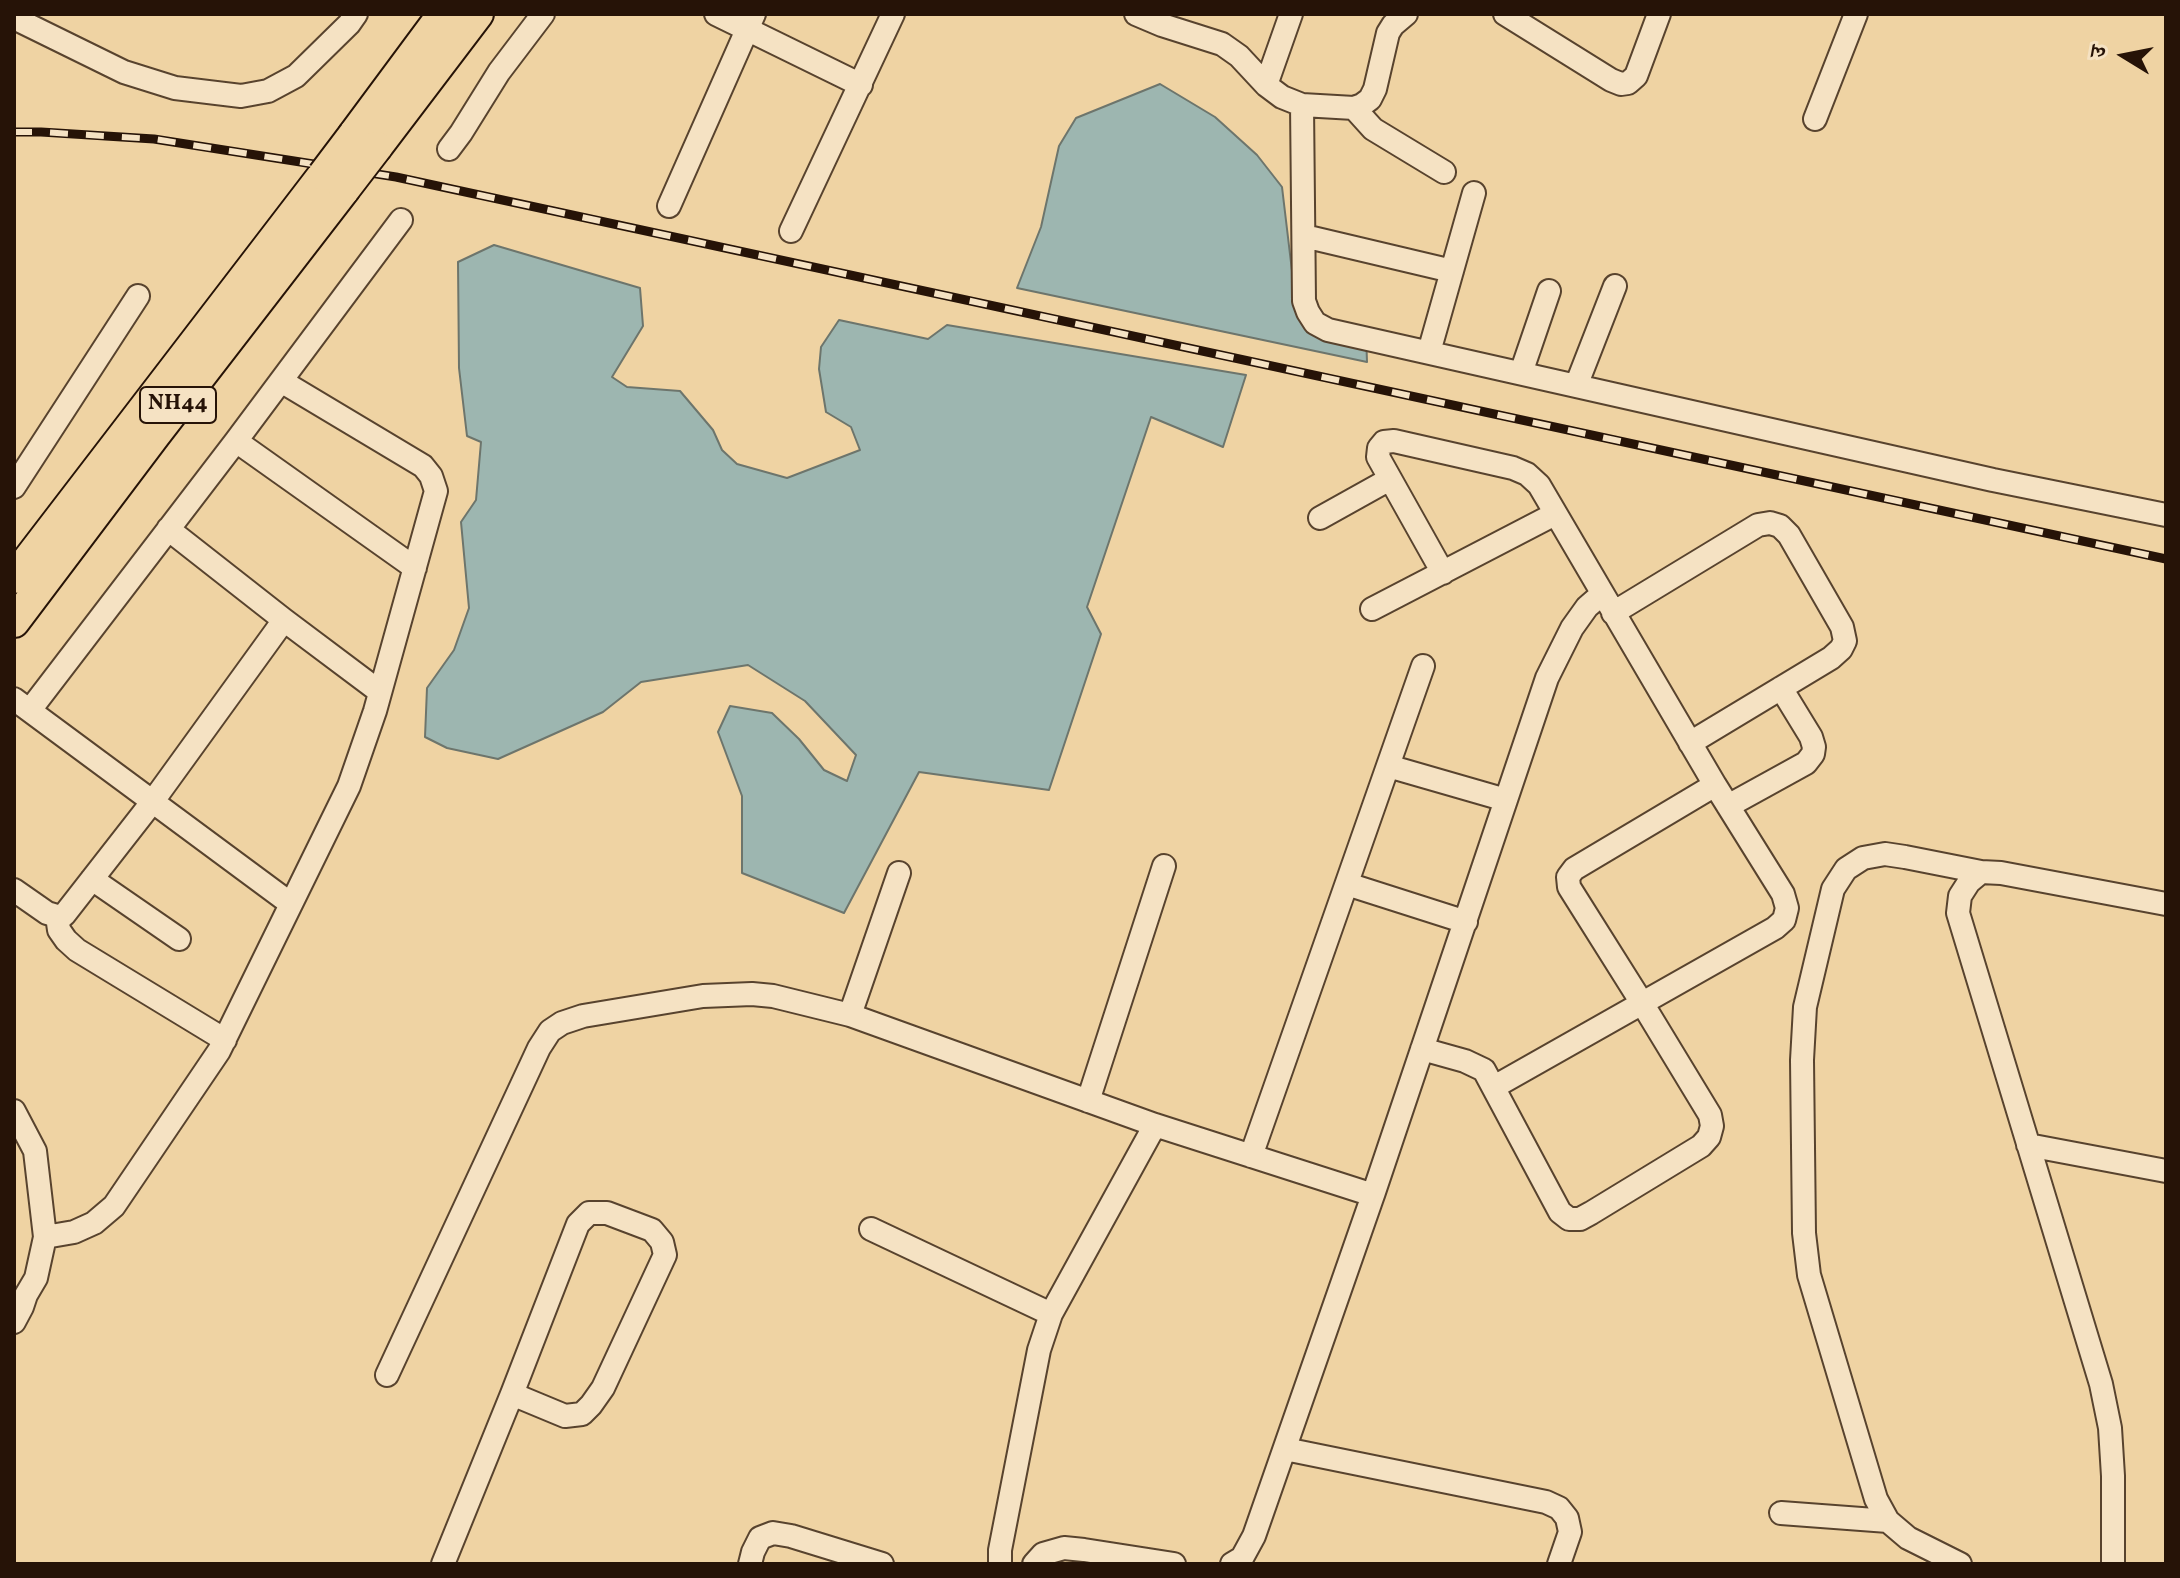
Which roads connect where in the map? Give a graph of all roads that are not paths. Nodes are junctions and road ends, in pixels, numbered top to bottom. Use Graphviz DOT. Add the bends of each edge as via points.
graph roads {
  1 [pos="443,14"];
  2 [pos="478,14"];
  3 [pos="543,14"];
  4 [pos="716,14"];
  5 [pos="893,14"];
  6 [pos="1136,14"];
  7 [pos="1291,14"];
  8 [pos="1406,14"];
  9 [pos="1505,14"];
  10 [pos="1659,14"];
  11 [pos="1856,14"];
  12 [pos="346,17"];
  13 [pos="14,18"];
  14 [pos="750,22"];
  15 [pos="861,85"];
  16 [pos="1266,85"];
  17 [pos="1302,105"];
  18 [pos="1354,108"];
  19 [pos="1815,119"];
  20 [pos="365,140"];
  21 [pos="449,149"];
  22 [pos="1444,172"];
  23 [pos="333,183"];
  24 [pos="1474,193"];
  25 [pos="669,206"];
  26 [pos="401,220"];
  27 [pos="791,231"];
  28 [pos="1304,236"];
  29 [pos="1452,271"];
  30 [pos="1615,286"];
  31 [pos="1549,291"];
  32 [pos="138,296"];
  33 [pos="1429,352"];
  34 [pos="1521,373"];
  35 [pos="281,381"];
  36 [pos="1576,386"];
  37 [pos="236,441"];
  38 [pos="1390,479"];
  39 [pos="14,487"];
  40 [pos="1555,514"];
  41 [pos="2166,515"];
  42 [pos="1320,518"];
  43 [pos="168,529"];
  44 [pos="415,568"];
  45 [pos="1443,573"];
  46 [pos="14,578"];
  47 [pos="1608,603"];
  48 [pos="1372,609"];
  49 [pos="284,620"];
  50 [pos="14,622"];
  51 [pos="1423,666"];
  52 [pos="1781,688"];
  53 [pos="380,692"];
  54 [pos="22,704"];
  55 [pos="1690,743"];
  56 [pos="1388,766"];
  57 [pos="1715,785"];
  58 [pos="1506,800"];
  59 [pos="153,801"];
  60 [pos="1728,806"];
  61 [pos="1164,866"];
  62 [pos="1981,872"];
  63 [pos="899,873"];
  64 [pos="92,879"];
  65 [pos="1347,884"];
  66 [pos="14,890"];
  67 [pos="291,904"];
  68 [pos="2166,904"];
  69 [pos="57,916"];
  70 [pos="1466,922"];
  71 [pos="179,939"];
  72 [pos="1642,1003"];
  73 [pos="850,1015"];
  74 [pos="225,1040"];
  75 [pos="1422,1049"];
  76 [pos="1494,1087"];
  77 [pos="1088,1101"];
  78 [pos="14,1111"];
  79 [pos="1155,1125"];
  80 [pos="2028,1145"];
  81 [pos="1251,1156"];
  82 [pos="2166,1171"];
  83 [pos="1373,1195"];
  84 [pos="871,1229"];
  85 [pos="45,1237"];
  86 [pos="20,1291"];
  87 [pos="1051,1314"];
  88 [pos="14,1322"];
  89 [pos="387,1375"];
  90 [pos="512,1394"];
  91 [pos="1285,1449"];
  92 [pos="1781,1513"];
  93 [pos="1888,1521"];
  94 [pos="443,1564"];
  95 [pos="750,1564"];
  96 [pos="882,1564"];
  97 [pos="1000,1564"];
  98 [pos="1034,1564"];
  99 [pos="1174,1564"];
  100 [pos="1232,1564"];
  101 [pos="1559,1564"];
  102 [pos="1960,1564"];
  103 [pos="2113,1564"];
  1 -- 20 [label="highway, NH44"];
  2 -- 20 [label="highway, NH44"];
  3 -- 21 [label="street"];
  4 -- 14 [label="street"];
  5 -- 15 [label="street"];
  6 -- 16 [label="street" via="1222,44"];
  7 -- 16 [label="street"];
  8 -- 18 [label="street" via="1388,33 1370,99"];
  9 -- 10 [label="street" via="1621,84 1636,76"];
  11 -- 19 [label="street"];
  12 -- 13 [label="street" via="296,76 268,91 241,96 175,88 124,72"];
  14 -- 15 [label="street"];
  14 -- 25 [label="street"];
  15 -- 27 [label="street"];
  16 -- 17 [label="street"];
  17 -- 18 [label="street"];
  17 -- 28 [label="street"];
  18 -- 22 [label="street" via="1373,129"];
  20 -- 23 [label="highway, NH44, bridge"];
  23 -- 46 [label="highway, NH44"];
  23 -- 50 [label="highway, NH44" via="155,435"];
  24 -- 29 [label="street"];
  26 -- 35 [label="street"];
  28 -- 29 [label="street"];
  28 -- 33 [label="street" via="1304,301 1315,323"];
  29 -- 33 [label="street"];
  30 -- 36 [label="street"];
  31 -- 34 [label="street"];
  32 -- 39 [label="street"];
  33 -- 34 [label="street"];
  34 -- 36 [label="street"];
  35 -- 37 [label="street"];
  35 -- 44 [label="street" via="423,466 431,476 436,491"];
  36 -- 41 [label="street"];
  37 -- 43 [label="street"];
  37 -- 44 [label="street"];
  38 -- 40 [label="street" via="1378,457 1384,442 1394,441 1527,474"];
  38 -- 42 [label="street"];
  38 -- 45 [label="street"];
  40 -- 45 [label="street"];
  40 -- 47 [label="street"];
  43 -- 49 [label="street"];
  43 -- 54 [label="street"];
  44 -- 53 [label="street"];
  45 -- 48 [label="street"];
  47 -- 52 [label="street" via="1758,525 1780,526 1842,627 1845,641 1831,658"];
  47 -- 55 [label="street"];
  47 -- 58 [label="street" via="1587,607 1560,650"];
  49 -- 53 [label="street"];
  49 -- 59 [label="street"];
  51 -- 56 [label="street"];
  52 -- 55 [label="street"];
  52 -- 60 [label="street" via="1811,737 1813,754 1806,763"];
  53 -- 67 [label="street" via="349,786"];
  54 -- 59 [label="street"];
  55 -- 57 [label="street"];
  56 -- 58 [label="street"];
  56 -- 65 [label="street"];
  57 -- 60 [label="street"];
  57 -- 72 [label="street" via="1568,877 1569,887"];
  58 -- 70 [label="street"];
  59 -- 64 [label="street"];
  59 -- 67 [label="street"];
  60 -- 72 [label="street" via="1783,894 1784,920"];
  61 -- 77 [label="street"];
  62 -- 68 [label="street"];
  62 -- 80 [label="street" via="1960,896 1958,913"];
  62 -- 93 [label="street" via="1885,854 1863,858 1846,869 1833,889 1805,1007 1804,1233 1809,1275 1876,1499"];
  63 -- 73 [label="street"];
  64 -- 69 [label="street" via="64,915"];
  64 -- 71 [label="street"];
  65 -- 70 [label="street"];
  65 -- 81 [label="street"];
  66 -- 69 [label="street"];
  67 -- 74 [label="street"];
  69 -- 74 [label="street" via="59,930 77,950"];
  70 -- 75 [label="street"];
  72 -- 76 [label="street"];
  72 -- 76 [label="street" via="1710,1115 1709,1137 1580,1219 1560,1212"];
  73 -- 77 [label="street"];
  73 -- 89 [label="street" via="773,996 703,996 583,1016 550,1031"];
  74 -- 85 [label="street" via="114,1206 74,1232"];
  75 -- 76 [label="street" via="1477,1065"];
  75 -- 83 [label="street"];
  77 -- 79 [label="street"];
  78 -- 85 [label="street" via="35,1151"];
  79 -- 81 [label="street"];
  79 -- 87 [label="street"];
  80 -- 82 [label="street"];
  80 -- 103 [label="street" via="2110,1428"];
  81 -- 83 [label="street"];
  83 -- 91 [label="street"];
  84 -- 87 [label="street"];
  85 -- 86 [label="street" via="36,1278"];
  86 -- 88 [label="street" via="22,1307"];
  87 -- 97 [label="street" via="1039,1350"];
  90 -- 90 [label="street" via="578,1224 589,1213 607,1213 652,1230 665,1255 591,1405 582,1414 565,1416"];
  90 -- 94 [label="street"];
  91 -- 100 [label="street" via="1254,1536 1242,1558"];
  91 -- 101 [label="street" via="1546,1502 1559,1508 1570,1532"];
  92 -- 93 [label="street"];
  93 -- 102 [label="street" via="1908,1538"];
  95 -- 96 [label="street" via="760,1538 773,1533"];
  98 -- 99 [label="street" via="1043,1554 1064,1548"];
}
